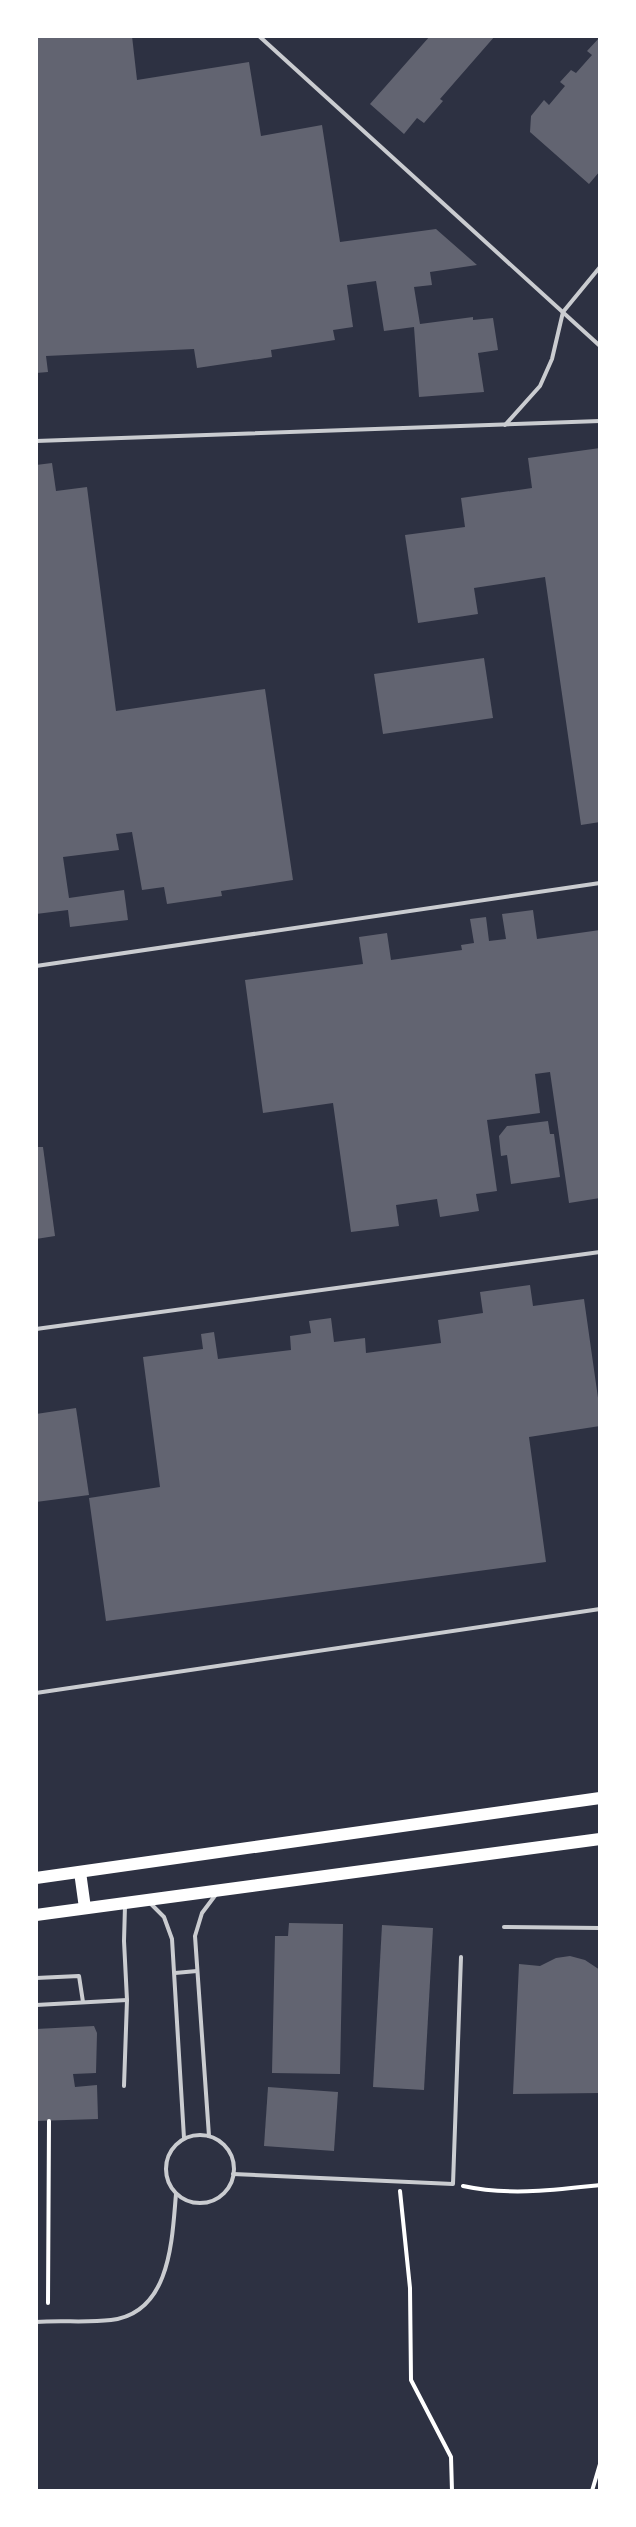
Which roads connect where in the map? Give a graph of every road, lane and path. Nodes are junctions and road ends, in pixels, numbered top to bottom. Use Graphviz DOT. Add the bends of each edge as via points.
graph roads {
  1 [pos="259,36"];
  2 [pos="600,267"];
  3 [pos="563,312"];
  4 [pos="600,346"];
  5 [pos="600,421"];
  6 [pos="505,425"];
  7 [pos="36,441"];
  8 [pos="600,883"];
  9 [pos="36,966"];
  10 [pos="600,1252"];
  11 [pos="36,1329"];
  12 [pos="600,1609"];
  13 [pos="36,1693"];
  14 [pos="600,1798"];
  15 [pos="600,1839"];
  16 [pos="80,1872"];
  17 [pos="36,1878"];
  18 [pos="219,1891"];
  19 [pos="147,1900"];
  20 [pos="125,1903"];
  21 [pos="85,1908"];
  22 [pos="36,1915"];
  23 [pos="504,1927"];
  24 [pos="600,1928"];
  25 [pos="461,1957"];
  26 [pos="197,1971"];
  27 [pos="175,1973"];
  28 [pos="36,1978"];
  29 [pos="127,2000"];
  30 [pos="83,2002"];
  31 [pos="36,2005"];
  32 [pos="124,2086"];
  33 [pos="49,2121"];
  34 [pos="209,2136"];
  35 [pos="184,2138"];
  36 [pos="233,2174"];
  37 [pos="399,2181"];
  38 [pos="453,2184"];
  39 [pos="600,2185"];
  40 [pos="176,2194"];
  41 [pos="48,2303"];
  42 [pos="36,2322"];
  43 [pos="600,2464"];
  44 [pos="452,2491"];
  45 [pos="592,2491"];
  1 -- 3 [label="lane"];
  2 -- 3 [label="lane"];
  3 -- 4 [label="lane"];
  3 -- 6 [label="lane" via="540,386"];
  5 -- 6 [label="lane"];
  6 -- 7 [label="lane"];
  8 -- 9 [label="lane"];
  10 -- 11 [label="lane"];
  12 -- 13 [label="lane"];
  14 -- 16 [label="main road"];
  15 -- 18 [label="main road"];
  16 -- 17 [label="main road"];
  16 -- 21 [label="main road"];
  18 -- 19 [label="main road"];
  18 -- 26 [label="lane" via="198,1924"];
  19 -- 20 [label="main road"];
  19 -- 27 [label="lane" via="170,1927"];
  20 -- 21 [label="main road"];
  20 -- 29 [label="lane"];
  21 -- 22 [label="main road"];
  23 -- 24 [label="lane"];
  25 -- 38 [label="lane"];
  26 -- 27 [label="lane"];
  26 -- 34 [label="lane"];
  27 -- 35 [label="lane"];
  28 -- 30 [label="lane" via="79,1976"];
  29 -- 30 [label="lane"];
  29 -- 32 [label="lane"];
  30 -- 31 [label="lane"];
  33 -- 41 [label="path"];
  34 -- 35 [label="lane"];
  34 -- 36 [label="lane" via="229,2150"];
  35 -- 40 [label="lane" via="174,2146 165,2170"];
  36 -- 37 [label="lane"];
  36 -- 40 [label="lane" via="222,2195 211,2201 187,2201"];
  37 -- 38 [label="lane"];
  37 -- 44 [label="path" via="410,2288 411,2380 451,2457"];
  38 -- 39 [label="path" via="484,2191 537,2192"];
  40 -- 42 [label="lane" via="171,2255 160,2286 139,2309 114,2320"];
  43 -- 45 [label="path"];
}
